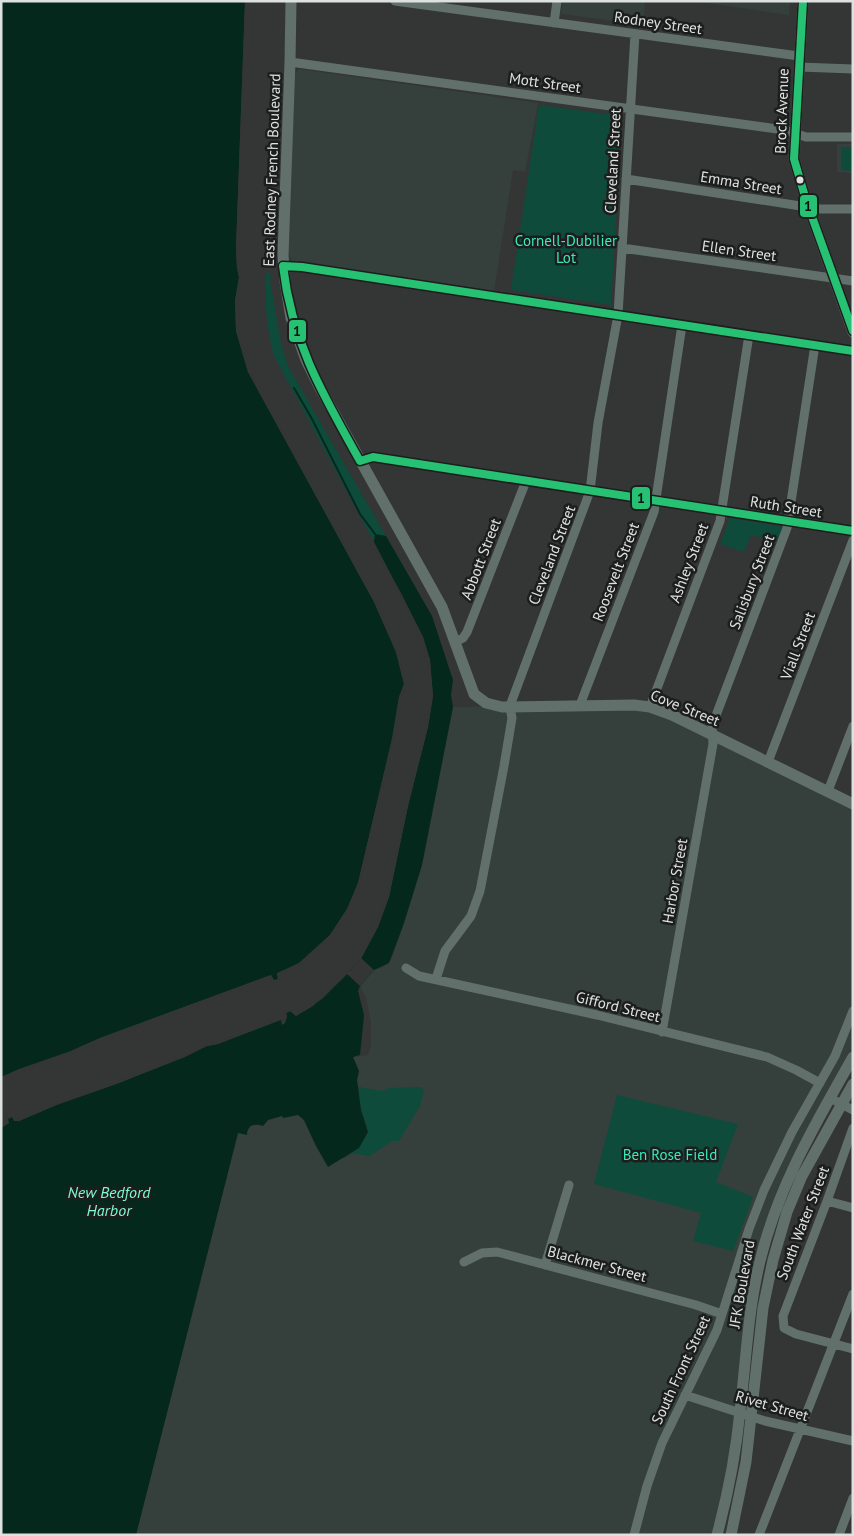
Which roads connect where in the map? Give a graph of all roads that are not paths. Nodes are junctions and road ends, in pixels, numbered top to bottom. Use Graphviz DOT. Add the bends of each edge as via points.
graph roads {
  1 [pos="291,1"];
  2 [pos="395,1"];
  3 [pos="557,1"];
  4 [pos="803,1"];
  5 [pos="554,23"];
  6 [pos="634,34"];
  7 [pos="799,61"];
  8 [pos="290,62"];
  9 [pos="853,69"];
  10 [pos="630,108"];
  11 [pos="794,133"];
  12 [pos="853,137"];
  13 [pos="626,180"];
  14 [pos="809,207"];
  15 [pos="853,210"];
  16 [pos="622,248"];
  17 [pos="283,266"];
  18 [pos="834,279"];
  19 [pos="853,281"];
  20 [pos="618,315"];
  21 [pos="682,325"];
  22 [pos="853,332"];
  23 [pos="749,336"];
  24 [pos="815,345"];
  25 [pos="853,351"];
  26 [pos="360,461"];
  27 [pos="526,481"];
  28 [pos="590,491"];
  29 [pos="656,501"];
  30 [pos="722,511"];
  31 [pos="788,521"];
  32 [pos="853,530"];
  33 [pos="853,540"];
  34 [pos="455,642"];
  35 [pos="470,686"];
  36 [pos="580,706"];
  37 [pos="650,707"];
  38 [pos="510,708"];
  39 [pos="853,726"];
  40 [pos="712,734"];
  41 [pos="850,740"];
  42 [pos="768,762"];
  43 [pos="828,791"];
  44 [pos="853,804"];
  45 [pos="406,968"];
  46 [pos="436,979"];
  47 [pos="853,1011"];
  48 [pos="662,1032"];
  49 [pos="853,1057"];
  50 [pos="820,1083"];
  51 [pos="853,1084"];
  52 [pos="830,1098"];
  53 [pos="842,1104"];
  54 [pos="853,1110"];
  55 [pos="853,1128"];
  56 [pos="569,1185"];
  57 [pos="827,1201"];
  58 [pos="853,1208"];
  59 [pos="464,1262"];
  60 [pos="546,1265"];
  61 [pos="853,1294"];
  62 [pos="722,1314"];
  63 [pos="833,1344"];
  64 [pos="853,1350"];
  65 [pos="686,1395"];
  66 [pos="740,1412"];
  67 [pos="752,1416"];
  68 [pos="801,1429"];
  69 [pos="853,1441"];
  70 [pos="853,1498"];
  71 [pos="634,1535"];
  72 [pos="718,1535"];
  73 [pos="731,1535"];
  74 [pos="759,1535"];
  75 [pos="839,1535"];
  1 -- 8 [label="main road, East Rodney French Boulevard"];
  2 -- 5 [label="street, Rodney Street"];
  3 -- 5 [label="street"];
  4 -- 7 [label="main road, Brock Avenue"];
  5 -- 6 [label="street, Rodney Street"];
  6 -- 7 [label="street, Rodney Street"];
  6 -- 10 [label="street, Cleveland Street"];
  7 -- 9 [label="street, Rodney Street"];
  7 -- 11 [label="main road, Brock Avenue"];
  8 -- 10 [label="street, Mott Street"];
  8 -- 17 [label="main road, East Rodney French Boulevard"];
  10 -- 11 [label="street, Mott Street"];
  10 -- 13 [label="street, Cleveland Street"];
  11 -- 12 [label="street, Mott Street" via="806,137"];
  11 -- 14 [label="main road, Brock Avenue" via="794,159"];
  13 -- 14 [label="street, Emma Street"];
  13 -- 16 [label="street, Cleveland Street"];
  14 -- 15 [label="street, Emma Street"];
  14 -- 18 [label="main road, Brock Avenue"];
  16 -- 18 [label="street, Ellen Street"];
  16 -- 20 [label="street, Cleveland Street"];
  17 -- 20 [label="street"];
  17 -- 26 [label="main road, East Rodney French Boulevard" via="289,308 302,349 315,380"];
  18 -- 19 [label="street, Ellen Street"];
  18 -- 22 [label="main road, Brock Avenue"];
  20 -- 21 [label="street"];
  20 -- 28 [label="street, Cleveland Street" via="598,423"];
  21 -- 23 [label="street"];
  21 -- 29 [label="street, Roosevelt Street"];
  23 -- 24 [label="street"];
  23 -- 30 [label="street, Ashley Street"];
  24 -- 25 [label="street"];
  24 -- 31 [label="street, Salisbury Street"];
  26 -- 27 [label="street, Ruth Street" via="373,458"];
  26 -- 34 [label="main road, East Rodney French Boulevard" via="442,607"];
  27 -- 28 [label="street, Ruth Street"];
  27 -- 34 [label="street, Abbott Street" via="467,632"];
  28 -- 29 [label="street, Ruth Street"];
  28 -- 38 [label="street, Cleveland Street"];
  29 -- 30 [label="street, Ruth Street"];
  29 -- 36 [label="street, Roosevelt Street"];
  30 -- 31 [label="street, Ruth Street"];
  30 -- 37 [label="street, Ashley Street"];
  31 -- 32 [label="street, Ruth Street"];
  31 -- 40 [label="street, Salisbury Street" via="784,539 712,726"];
  33 -- 42 [label="street, Viall Street"];
  34 -- 35 [label="main road, East Rodney French Boulevard"];
  35 -- 38 [label="main road, Cove Street" via="484,702"];
  36 -- 37 [label="main road, Cove Street" via="628,704"];
  36 -- 38 [label="main road, Cove Street"];
  37 -- 40 [label="main road, Cove Street"];
  38 -- 46 [label="street, Cleveland Street" via="512,718 480,891 471,916 446,951"];
  39 -- 41 [label="street"];
  40 -- 42 [label="main road, Cove Street"];
  40 -- 48 [label="street, Harbor Street" via="713,744"];
  41 -- 43 [label="street"];
  42 -- 43 [label="main road, Cove Street"];
  43 -- 44 [label="main road, Cove Street"];
  45 -- 46 [label="street, Gifford Street" via="419,976"];
  46 -- 48 [label="street, Gifford Street"];
  47 -- 50 [label="street, South Front Street"];
  48 -- 50 [label="street, Gifford Street" via="767,1057"];
  49 -- 52 [label="main road, JFK Boulevard"];
  50 -- 62 [label="street, South Front Street" via="764,1190"];
  51 -- 53 [label="main road, JFK Boulevard"];
  52 -- 53 [label="street"];
  52 -- 66 [label="main road, JFK Boulevard" via="791,1171 766,1235 750,1310"];
  53 -- 54 [label="street"];
  53 -- 67 [label="main road, JFK Boulevard" via="802,1176 779,1239 763,1308"];
  55 -- 57 [label="street, South Water Street"];
  56 -- 60 [label="street"];
  57 -- 58 [label="street"];
  57 -- 63 [label="street, South Water Street" via="783,1316 784,1328"];
  59 -- 60 [label="street, Blackmer Street" via="482,1253 497,1252"];
  60 -- 62 [label="street, Blackmer Street"];
  61 -- 63 [label="street"];
  62 -- 65 [label="street, South Front Street"];
  63 -- 64 [label="street"];
  63 -- 68 [label="street"];
  65 -- 66 [label="street, Rivet Street"];
  65 -- 71 [label="street, South Front Street" via="657,1458"];
  66 -- 67 [label="street, Rivet Street"];
  66 -- 72 [label="main road, JFK Boulevard"];
  67 -- 68 [label="street, Rivet Street"];
  67 -- 73 [label="main road, JFK Boulevard"];
  68 -- 69 [label="street, Rivet Street"];
  68 -- 74 [label="street"];
  70 -- 75 [label="street"];
}
